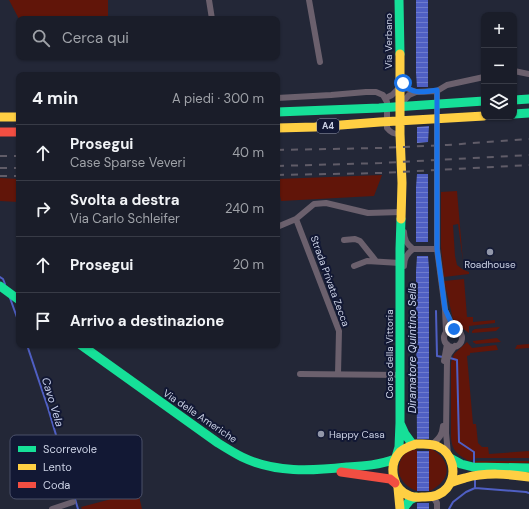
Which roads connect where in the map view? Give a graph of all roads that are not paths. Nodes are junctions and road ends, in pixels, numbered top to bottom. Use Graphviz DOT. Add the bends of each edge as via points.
graph roads {
  1 [pos="209,0"];
  2 [pos="310,0"];
  3 [pos="399,0"];
  4 [pos="212,16"];
  5 [pos="320,62"];
  6 [pos="517,72"];
  7 [pos="529,74"];
  8 [pos="399,75"];
  9 [pos="481,78"];
  10 [pos="400,88"];
  11 [pos="437,90"];
  12 [pos="416,92"];
  13 [pos="280,98"];
  14 [pos="386,98"];
  15 [pos="529,99"];
  16 [pos="517,100"];
  17 [pos="481,102"];
  18 [pos="400,106"];
  19 [pos="280,112"];
  20 [pos="529,113"];
  21 [pos="517,114"];
  22 [pos="481,116"];
  23 [pos="0,117"];
  24 [pos="16,117"];
  25 [pos="280,128"];
  26 [pos="0,132"];
  27 [pos="16,132"];
  28 [pos="400,134"];
  29 [pos="400,214"];
  30 [pos="296,219"];
  31 [pos="280,226"];
  32 [pos="344,240"];
  33 [pos="413,249"];
  34 [pos="434,249"];
  35 [pos="376,261"];
  36 [pos="400,264"];
  37 [pos="354,266"];
  38 [pos="400,285"];
  39 [pos="5,290"];
  40 [pos="16,298"];
  41 [pos="445,309"];
  42 [pos="454,329"];
  43 [pos="446,332"];
  44 [pos="447,344"];
  45 [pos="455,346"];
  46 [pos="85,348"];
  47 [pos="446,357"];
  48 [pos="300,374"];
  49 [pos="338,374"];
  50 [pos="400,375"];
  51 [pos="400,423"];
  52 [pos="431,444"];
  53 [pos="415,445"];
  54 [pos="449,457"];
  55 [pos="396,458"];
  56 [pos="529,468"];
  57 [pos="321,470"];
  58 [pos="474,472"];
  59 [pos="529,477"];
  60 [pos="450,484"];
  61 [pos="397,485"];
  62 [pos="416,497"];
  63 [pos="431,497"];
  64 [pos="73,502"];
  65 [pos="52,509"];
  66 [pos="402,509"];
  67 [pos="437,509"];
  1 -- 4 [label="street"];
  2 -- 5 [label="street"];
  3 -- 8 [label="main road, Via Verbano"];
  6 -- 7 [label="street"];
  8 -- 10 [label="main road, Via Verbano"];
  8 -- 12 [label="street" via="408,89"];
  9 -- 11 [label="street" via="447,85"];
  10 -- 14 [label="street"];
  10 -- 18 [label="main road, Via Verbano"];
  11 -- 12 [label="street"];
  11 -- 34 [label="street"];
  12 -- 18 [label="street" via="409,94"];
  13 -- 14 [label="street" via="376,92"];
  14 -- 28 [label="street" via="387,128 394,134"];
  15 -- 16 [label="main road"];
  17 -- 19 [label="main road, A4"];
  18 -- 28 [label="main road, Corso della Vittoria"];
  20 -- 21 [label="main road"];
  22 -- 25 [label="main road, A4"];
  23 -- 24 [label="main road"];
  26 -- 27 [label="main road"];
  28 -- 29 [label="main road, Corso della Vittoria"];
  29 -- 30 [label="street" via="368,213 326,203 314,204"];
  29 -- 33 [label="street, Corso della Vittoria" via="405,240"];
  29 -- 36 [label="main road, Corso della Vittoria"];
  30 -- 31 [label="street"];
  30 -- 49 [label="street, Strada Privata Zecca" via="339,331"];
  32 -- 35 [label="street" via="360,241"];
  33 -- 34 [label="street"];
  33 -- 38 [label="street, Corso della Vittoria" via="406,255"];
  34 -- 41 [label="street"];
  35 -- 36 [label="street"];
  35 -- 37 [label="street" via="366,261"];
  36 -- 38 [label="main road, Corso della Vittoria"];
  38 -- 50 [label="main road, Corso della Vittoria"];
  39 -- 40 [label="main road"];
  41 -- 42 [label="street"];
  41 -- 43 [label="street"];
  42 -- 43 [label="street"];
  42 -- 45 [label="street" via="461,337"];
  43 -- 44 [label="street" via="444,340"];
  44 -- 45 [label="street"];
  44 -- 47 [label="street"];
  45 -- 47 [label="street"];
  46 -- 57 [label="main road, Via delle Americhe" via="212,439 242,457 267,466 291,470"];
  47 -- 52 [label="street" via="442,432"];
  47 -- 54 [label="street" via="446,432"];
  48 -- 49 [label="street"];
  49 -- 50 [label="street"];
  50 -- 51 [label="main road, Corso della Vittoria"];
  51 -- 53 [label="main road, Corso della Vittoria" via="405,434"];
  51 -- 55 [label="main road, Corso della Vittoria"];
  52 -- 53 [label="main road"];
  52 -- 54 [label="main road" via="444,450"];
  53 -- 55 [label="main road" via="400,452"];
  54 -- 58 [label="main road"];
  54 -- 60 [label="main road" via="453,468"];
  55 -- 57 [label="main road, Via delle Americhe" via="372,465"];
  55 -- 61 [label="main road" via="392,470"];
  56 -- 58 [label="main road"];
  57 -- 61 [label="main road, Via delle Americhe" via="390,479"];
  58 -- 59 [label="main road"];
  58 -- 60 [label="main road"];
  60 -- 63 [label="main road" via="438,496"];
  61 -- 62 [label="main road" via="410,496"];
  61 -- 66 [label="main road"];
  62 -- 63 [label="main road"];
  62 -- 66 [label="main road"];
  63 -- 67 [label="street" via="437,503"];
  64 -- 65 [label="street"];
}
